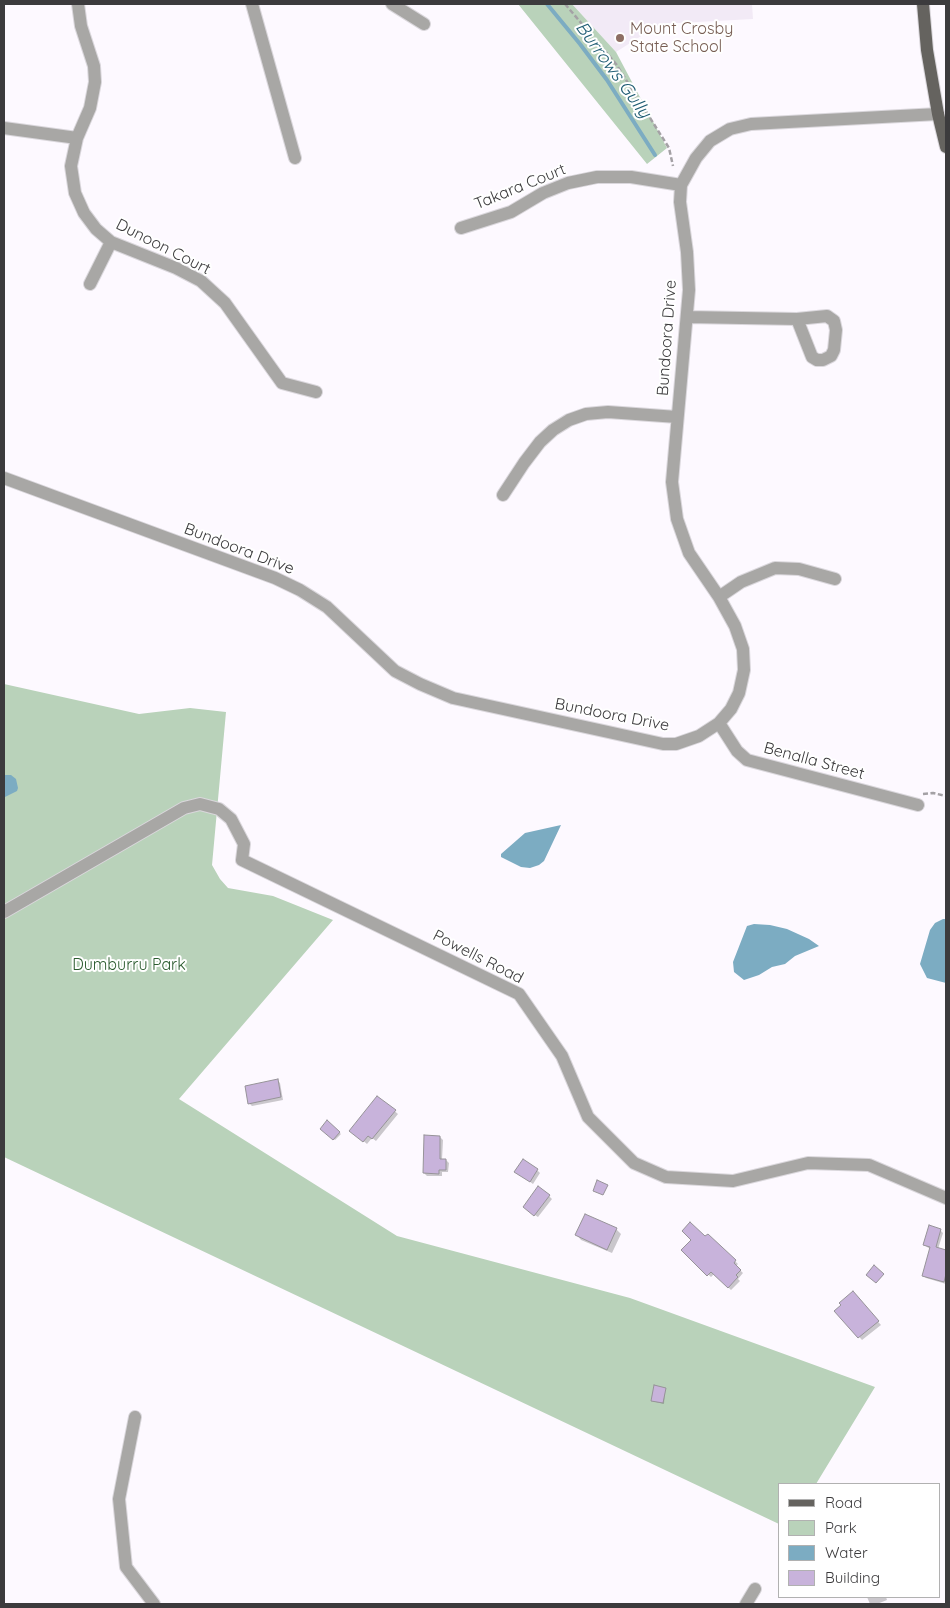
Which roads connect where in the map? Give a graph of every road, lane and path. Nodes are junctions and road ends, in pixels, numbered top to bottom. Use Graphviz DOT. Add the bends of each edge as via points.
graph roads {
  1 [pos="78,4"];
  2 [pos="252,4"];
  3 [pos="392,4"];
  4 [pos="565,4"];
  5 [pos="923,4"];
  6 [pos="424,24"];
  7 [pos="938,114"];
  8 [pos="4,128"];
  9 [pos="77,138"];
  10 [pos="946,147"];
  11 [pos="295,158"];
  12 [pos="673,166"];
  13 [pos="681,185"];
  14 [pos="461,228"];
  15 [pos="112,242"];
  16 [pos="90,284"];
  17 [pos="687,317"];
  18 [pos="797,319"];
  19 [pos="316,392"];
  20 [pos="677,417"];
  21 [pos="4,478"];
  22 [pos="503,495"];
  23 [pos="835,579"];
  24 [pos="719,597"];
  25 [pos="718,724"];
  26 [pos="918,805"];
  27 [pos="4,912"];
  28 [pos="946,1198"];
  29 [pos="134,1417"];
  30 [pos="755,1589"];
  31 [pos="154,1604"];
  32 [pos="746,1604"];
  1 -- 9 [label="street, Dunoon Court" via="81,26 94,66 94,82 90,108"];
  2 -- 11 [label="street"];
  3 -- 6 [label="street"];
  4 -- 12 [label="path" via="616,64 669,148"];
  5 -- 7 [label="main road"];
  7 -- 10 [label="main road"];
  7 -- 13 [label="street, Bundoora Drive" via="751,124 730,129 710,141"];
  8 -- 9 [label="street"];
  9 -- 15 [label="street, Dunoon Court" via="70,166 75,193 96,229"];
  13 -- 14 [label="street, Takara Court" via="631,177 597,177 568,183 511,212"];
  13 -- 17 [label="street, Bundoora Drive" via="689,290"];
  15 -- 16 [label="street"];
  15 -- 19 [label="street, Dunoon Court" via="200,281 225,303 282,383"];
  17 -- 18 [label="street"];
  17 -- 20 [label="street, Bundoora Drive"];
  20 -- 22 [label="street" via="608,412 569,420 540,442"];
  20 -- 24 [label="street, Bundoora Drive" via="672,482 677,519 689,553"];
  21 -- 25 [label="street, Bundoora Drive" via="300,590 327,608 395,671 453,698 663,744 676,744 699,736"];
  23 -- 24 [label="street" via="799,569 775,568 741,582"];
  24 -- 25 [label="street, Bundoora Drive" via="743,649 744,670 739,693"];
  25 -- 26 [label="street, Benalla Street" via="747,760"];
  27 -- 28 [label="street, Powells Road" via="184,808 200,804 220,810 231,819 244,844 242,860 519,994 562,1056 588,1117 634,1163 666,1177 732,1181 808,1163 869,1165"];
  29 -- 31 [label="street" via="119,1499 126,1568"];
  30 -- 32 [label="street"];
}
